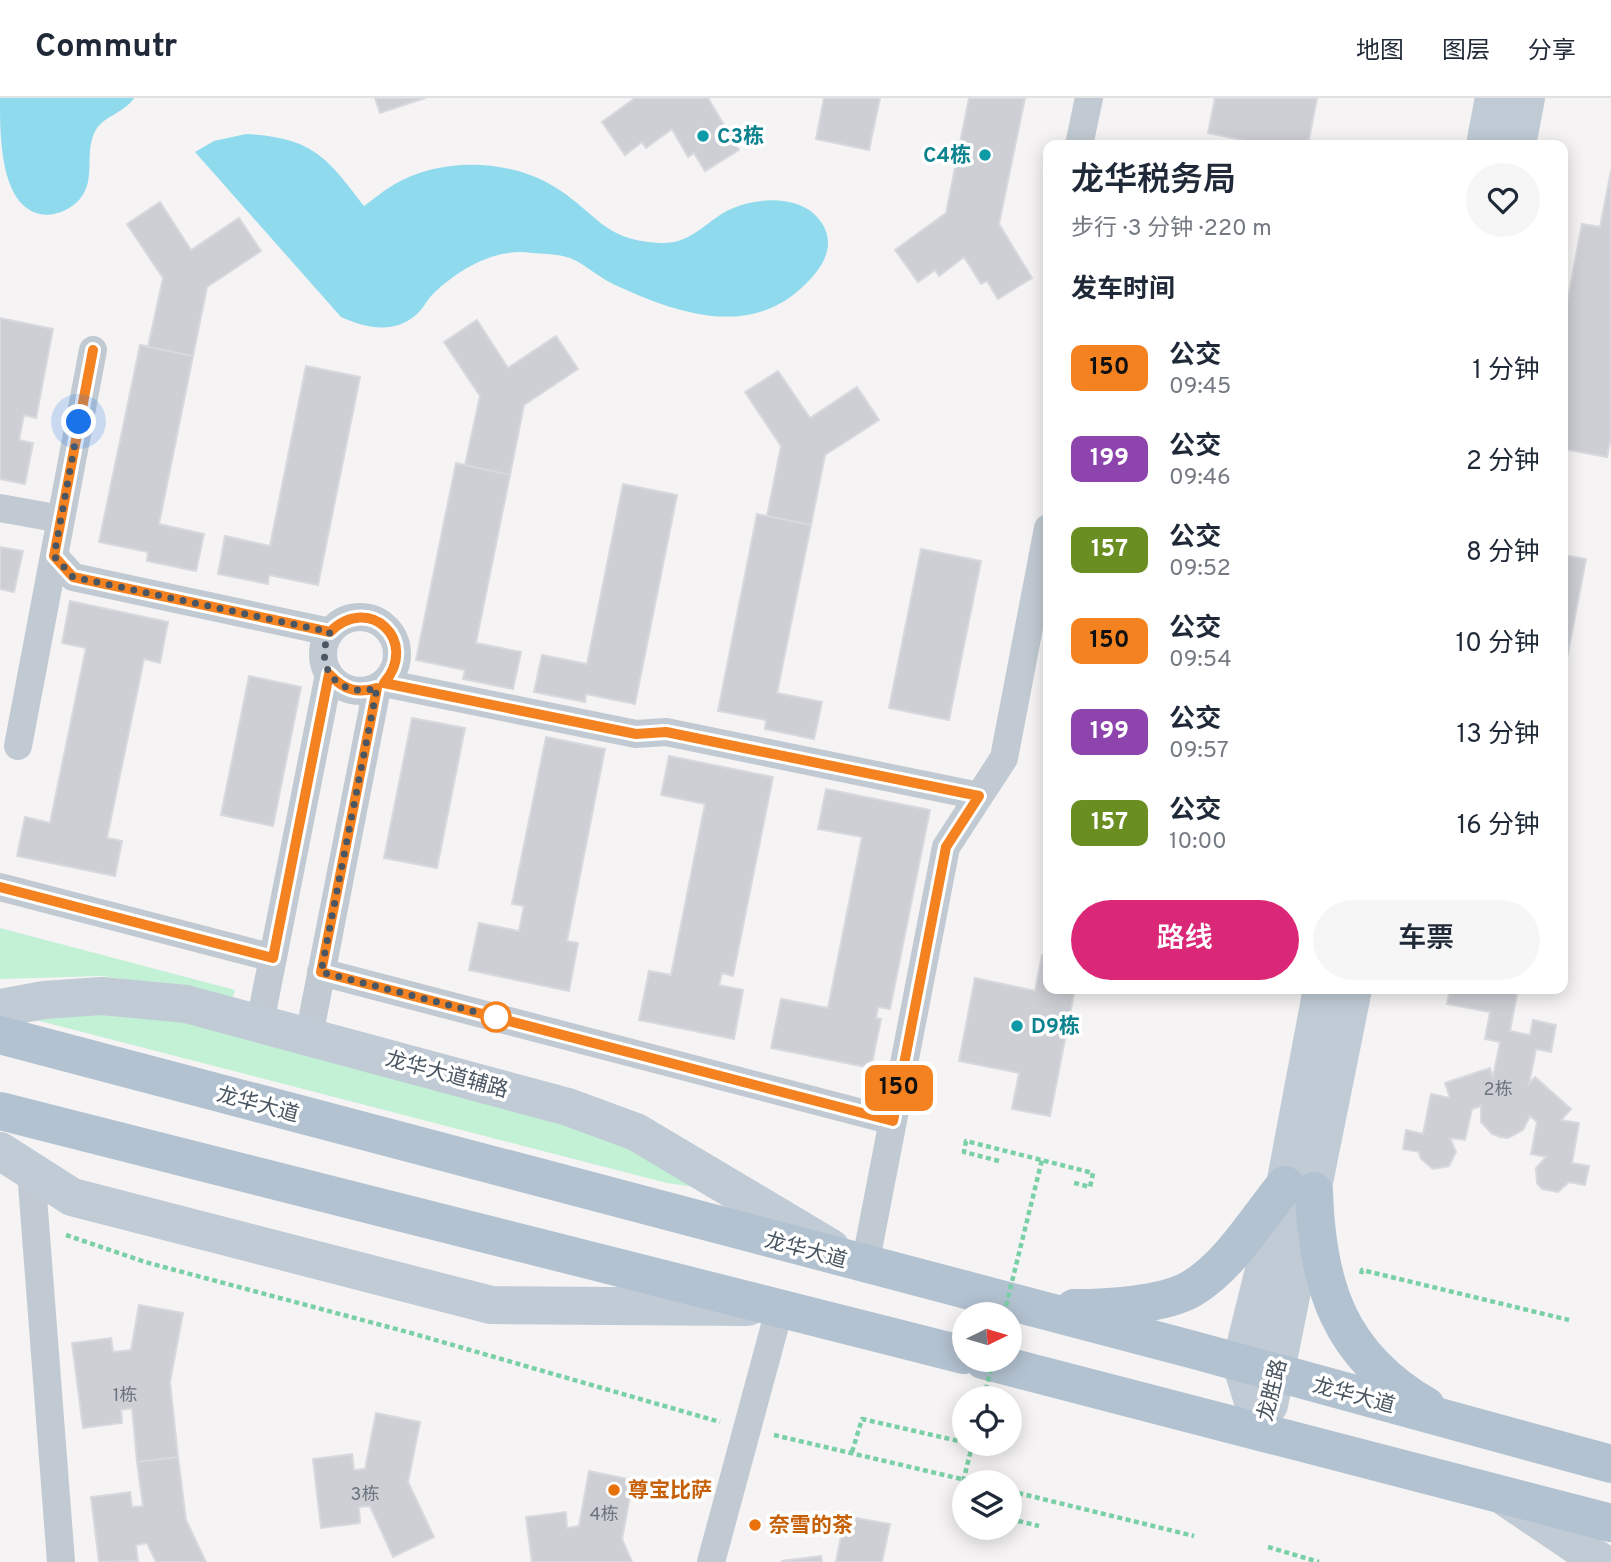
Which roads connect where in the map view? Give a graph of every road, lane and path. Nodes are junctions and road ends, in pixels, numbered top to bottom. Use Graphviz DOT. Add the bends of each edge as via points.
graph roads {
  1 [pos="1088,98"];
  2 [pos="1494,98"];
  3 [pos="1526,98"];
  4 [pos="1080,140"];
  5 [pos="1486,140"];
  6 [pos="1518,140"];
  7 [pos="93,350"];
  8 [pos="0,508"];
  9 [pos="61,519"];
  10 [pos="1043,554"];
  11 [pos="54,556"];
  12 [pos="330,632"];
  13 [pos="329,674"];
  14 [pos="381,685"];
  15 [pos="18,746"];
  16 [pos="979,796"];
  17 [pos="0,887"];
  18 [pos="273,958"];
  19 [pos="321,972"];
  20 [pos="1321,994"];
  21 [pos="1352,994"];
  22 [pos="0,1008"];
  23 [pos="260,1023"];
  24 [pos="0,1035"];
  25 [pos="309,1036"];
  26 [pos="0,1111"];
  27 [pos="893,1121"];
  28 [pos="1042,1160"];
  29 [pos="15,1161"];
  30 [pos="999,1161"];
  31 [pos="1071,1182"];
  32 [pos="1299,1188"];
  33 [pos="60,1233"];
  34 [pos="862,1265"];
  35 [pos="1359,1281"];
  36 [pos="988,1302"];
  37 [pos="1020,1302"];
  38 [pos="780,1307"];
  39 [pos="1022,1311"];
  40 [pos="1022,1312"];
  41 [pos="1569,1320"];
  42 [pos="952,1352"];
  43 [pos="1259,1368"];
  44 [pos="1022,1370"];
  45 [pos="1455,1423"];
  46 [pos="727,1425"];
  47 [pos="1262,1431"];
  48 [pos="765,1434"];
  49 [pos="952,1440"];
  50 [pos="852,1452"];
  51 [pos="1611,1464"];
  52 [pos="952,1477"];
  53 [pos="1497,1492"];
  54 [pos="1022,1494"];
  55 [pos="1022,1522"];
  56 [pos="1611,1523"];
  57 [pos="1039,1527"];
  58 [pos="1194,1536"];
  59 [pos="1268,1547"];
  60 [pos="61,1562"];
  61 [pos="711,1562"];
  62 [pos="1319,1562"];
  63 [pos="1601,1562"];
  1 -- 4 [label="street"];
  2 -- 5 [label="main road"];
  3 -- 6 [label="main road"];
  7 -- 9 [label="street"];
  8 -- 9 [label="street"];
  9 -- 11 [label="street"];
  10 -- 16 [label="street" via="1004,758"];
  11 -- 12 [label="street" via="73,577"];
  11 -- 15 [label="street"];
  12 -- 13 [label="street" via="323,653"];
  12 -- 14 [label="street" via="359,617 371,618 390,631 396,664"];
  13 -- 14 [label="street" via="351,690 364,692"];
  13 -- 18 [label="street"];
  14 -- 16 [label="street" via="636,734 666,732"];
  14 -- 19 [label="street"];
  16 -- 27 [label="street" via="946,847"];
  17 -- 18 [label="street"];
  18 -- 23 [label="street"];
  19 -- 25 [label="street"];
  19 -- 27 [label="street"];
  20 -- 32 [label="main road, 龙胜路"];
  21 -- 32 [label="main road, 龙胜路"];
  22 -- 23 [label="main road, 龙华大道辅路" via="44,999 149,998"];
  23 -- 25 [label="main road, 龙华大道辅路"];
  24 -- 34 [label="main road, 龙华大道"];
  25 -- 34 [label="main road, 龙华大道辅路" via="608,1120"];
  26 -- 38 [label="main road"];
  27 -- 34 [label="street"];
  28 -- 30 [label="path" via="966,1141 964,1152"];
  28 -- 31 [label="path" via="1093,1172 1090,1186"];
  28 -- 37 [label="path, bridge"];
  29 -- 38 [label="main road" via="72,1197 491,1305"];
  29 -- 60 [label="street"];
  32 -- 39 [label="main road" via="1189,1290 1115,1306"];
  32 -- 43 [label="main road, 龙胜路"];
  32 -- 45 [label="main road" via="1332,1306 1373,1365 1405,1393"];
  33 -- 46 [label="path" via="145,1262"];
  34 -- 36 [label="main road, 龙华大道"];
  35 -- 41 [label="path" via="1362,1270"];
  38 -- 42 [label="main road"];
  38 -- 61 [label="street"];
  40 -- 43 [label="main road, 龙华大道"];
  43 -- 45 [label="main road, 龙华大道"];
  43 -- 47 [label="main road, 龙胜路"];
  44 -- 47 [label="main road"];
  45 -- 51 [label="main road, 龙华大道"];
  47 -- 53 [label="main road"];
  48 -- 50 [label="path"];
  49 -- 50 [label="path" via="862,1419"];
  50 -- 52 [label="path"];
  53 -- 56 [label="main road"];
  53 -- 63 [label="main road"];
  54 -- 58 [label="path"];
  55 -- 57 [label="path"];
  59 -- 62 [label="path"];
}
